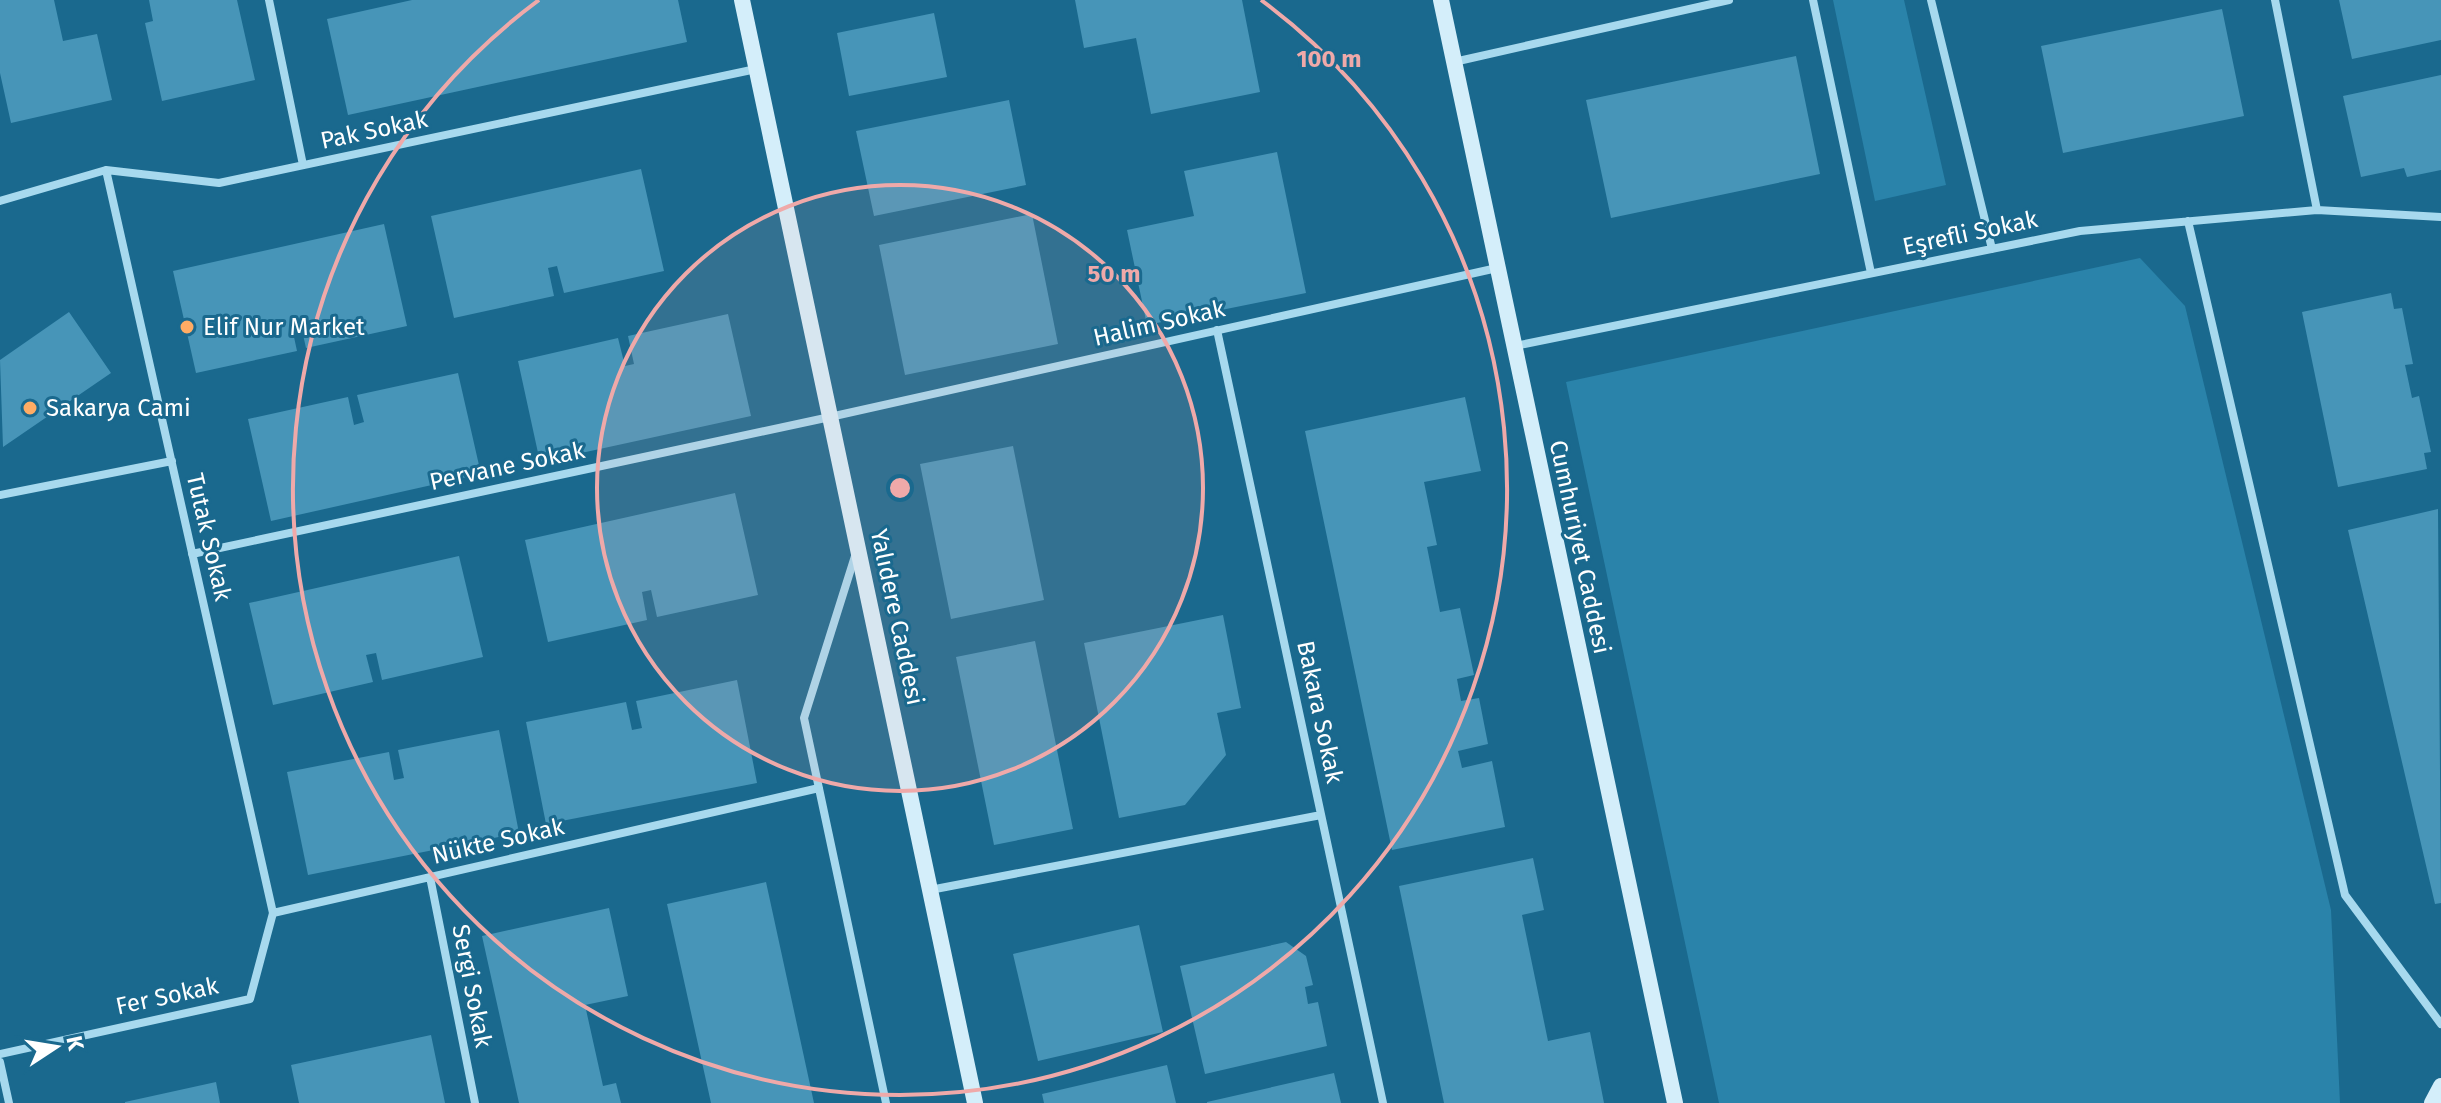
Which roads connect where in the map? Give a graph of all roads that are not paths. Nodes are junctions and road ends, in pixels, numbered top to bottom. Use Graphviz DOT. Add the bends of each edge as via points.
graph roads {
  1 [pos="269,0"];
  2 [pos="742,0"];
  3 [pos="1441,0"];
  4 [pos="1729,0"];
  5 [pos="1813,0"];
  6 [pos="1931,0"];
  7 [pos="2275,0"];
  8 [pos="1454,62"];
  9 [pos="756,69"];
  10 [pos="303,165"];
  11 [pos="106,170"];
  12 [pos="0,201"];
  13 [pos="2317,210"];
  14 [pos="2441,217"];
  15 [pos="2188,221"];
  16 [pos="1992,249"];
  17 [pos="1497,268"];
  18 [pos="1871,273"];
  19 [pos="1217,330"];
  20 [pos="1513,347"];
  21 [pos="830,417"];
  22 [pos="172,461"];
  23 [pos="0,495"];
  24 [pos="857,548"];
  25 [pos="192,554"];
  26 [pos="819,788"];
  27 [pos="1321,815"];
  28 [pos="430,877"];
  29 [pos="930,890"];
  30 [pos="273,913"];
  31 [pos="2441,1024"];
  32 [pos="0,1054"];
  33 [pos="0,1062"];
  34 [pos="2441,1086"];
  35 [pos="9,1103"];
  36 [pos="475,1103"];
  37 [pos="886,1103"];
  38 [pos="975,1103"];
  39 [pos="1383,1103"];
  40 [pos="1675,1103"];
  41 [pos="2432,1103"];
  1 -- 10 [label="street"];
  2 -- 9 [label="street, Yalıdere Caddesi"];
  3 -- 8 [label="street, Cumhuriyet Caddesi"];
  4 -- 8 [label="street"];
  5 -- 18 [label="street"];
  6 -- 16 [label="street"];
  7 -- 13 [label="street"];
  8 -- 17 [label="street, Cumhuriyet Caddesi"];
  9 -- 10 [label="street, Pak Sokak"];
  9 -- 21 [label="street, Yalıdere Caddesi"];
  10 -- 11 [label="street, Pak Sokak" via="219,183"];
  11 -- 12 [label="street, Pak Sokak"];
  11 -- 22 [label="street, Tutak Sokak"];
  13 -- 14 [label="street, Eşrefli Sokak"];
  13 -- 15 [label="street, Eşrefli Sokak"];
  15 -- 16 [label="street, Eşrefli Sokak" via="2080,231"];
  15 -- 31 [label="street" via="2345,895"];
  16 -- 18 [label="street, Eşrefli Sokak"];
  17 -- 19 [label="street, Halim Sokak"];
  17 -- 20 [label="street, Cumhuriyet Caddesi"];
  18 -- 20 [label="street, Eşrefli Sokak"];
  19 -- 21 [label="street, Halim Sokak"];
  19 -- 27 [label="street, Bakara Sokak"];
  20 -- 40 [label="street, Cumhuriyet Caddesi"];
  21 -- 24 [label="street, Yalıdere Caddesi"];
  21 -- 25 [label="street, Pervane Sokak"];
  22 -- 23 [label="street"];
  22 -- 25 [label="street, Tutak Sokak"];
  24 -- 26 [label="street" via="804,718"];
  24 -- 29 [label="street, Yalıdere Caddesi"];
  25 -- 30 [label="street, Tutak Sokak"];
  26 -- 28 [label="street, Nükte Sokak"];
  26 -- 37 [label="street"];
  27 -- 29 [label="street"];
  27 -- 39 [label="street, Bakara Sokak"];
  28 -- 30 [label="street, Nükte Sokak"];
  28 -- 36 [label="street, Sergi Sokak"];
  29 -- 38 [label="street, Yalıdere Caddesi"];
  30 -- 32 [label="street, Fer Sokak" via="250,999"];
  33 -- 35 [label="street"];
  34 -- 41 [label="street"];
}
